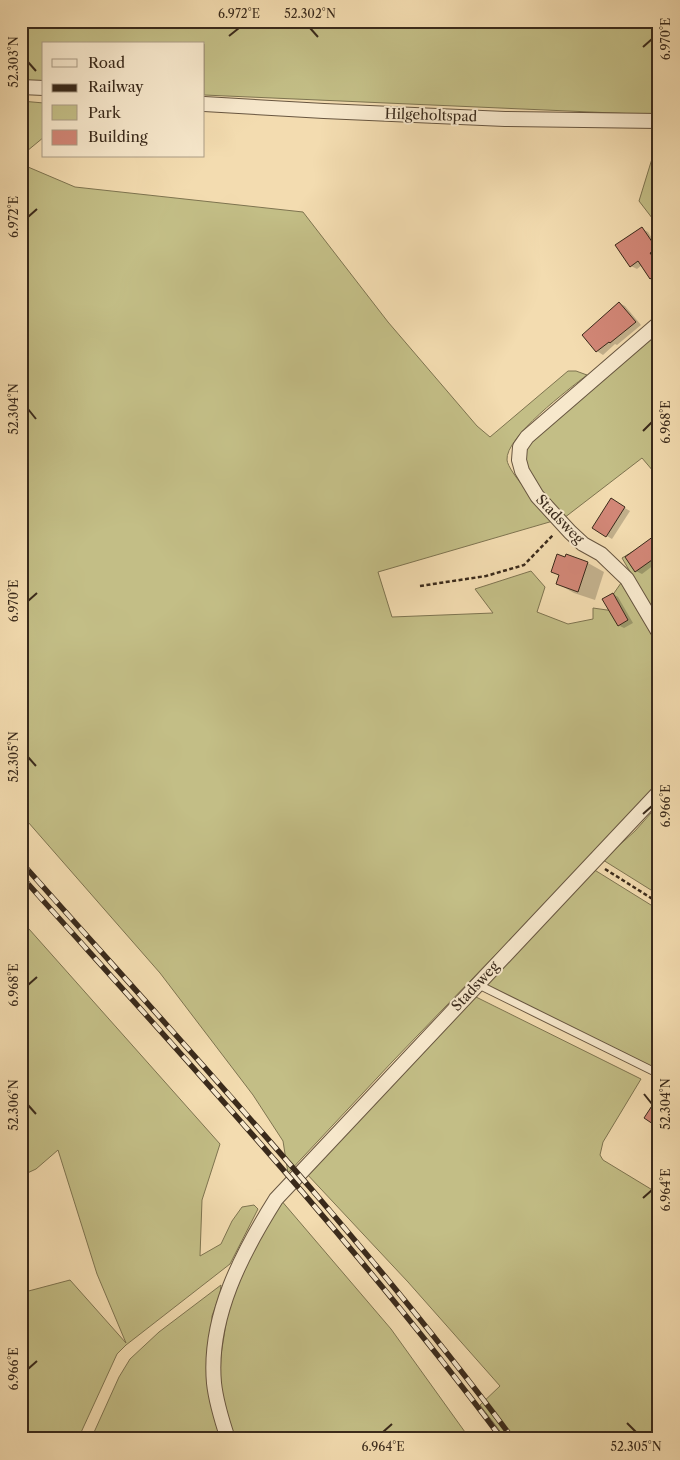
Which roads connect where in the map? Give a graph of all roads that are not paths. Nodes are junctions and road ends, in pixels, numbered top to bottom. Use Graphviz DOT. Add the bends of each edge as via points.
graph roads {
  1 [pos="21,87"];
  2 [pos="42,88"];
  3 [pos="205,104"];
  4 [pos="659,121"];
  5 [pos="659,323"];
  6 [pos="659,633"];
  7 [pos="659,792"];
  8 [pos="477,984"];
  9 [pos="659,1074"];
  10 [pos="228,1439"];
  1 -- 2 [label="street"];
  3 -- 4 [label="street, Hilgeholtspad" via="505,119"];
  5 -- 6 [label="street, Stadsweg" via="527,437 520,446 519,460 537,496 583,544 600,554 627,579"];
  7 -- 8 [label="street, Stadsweg"];
  8 -- 9 [label="lane"];
  8 -- 10 [label="street, Stadsweg" via="292,1180 251,1239 216,1335 214,1385"];
}
